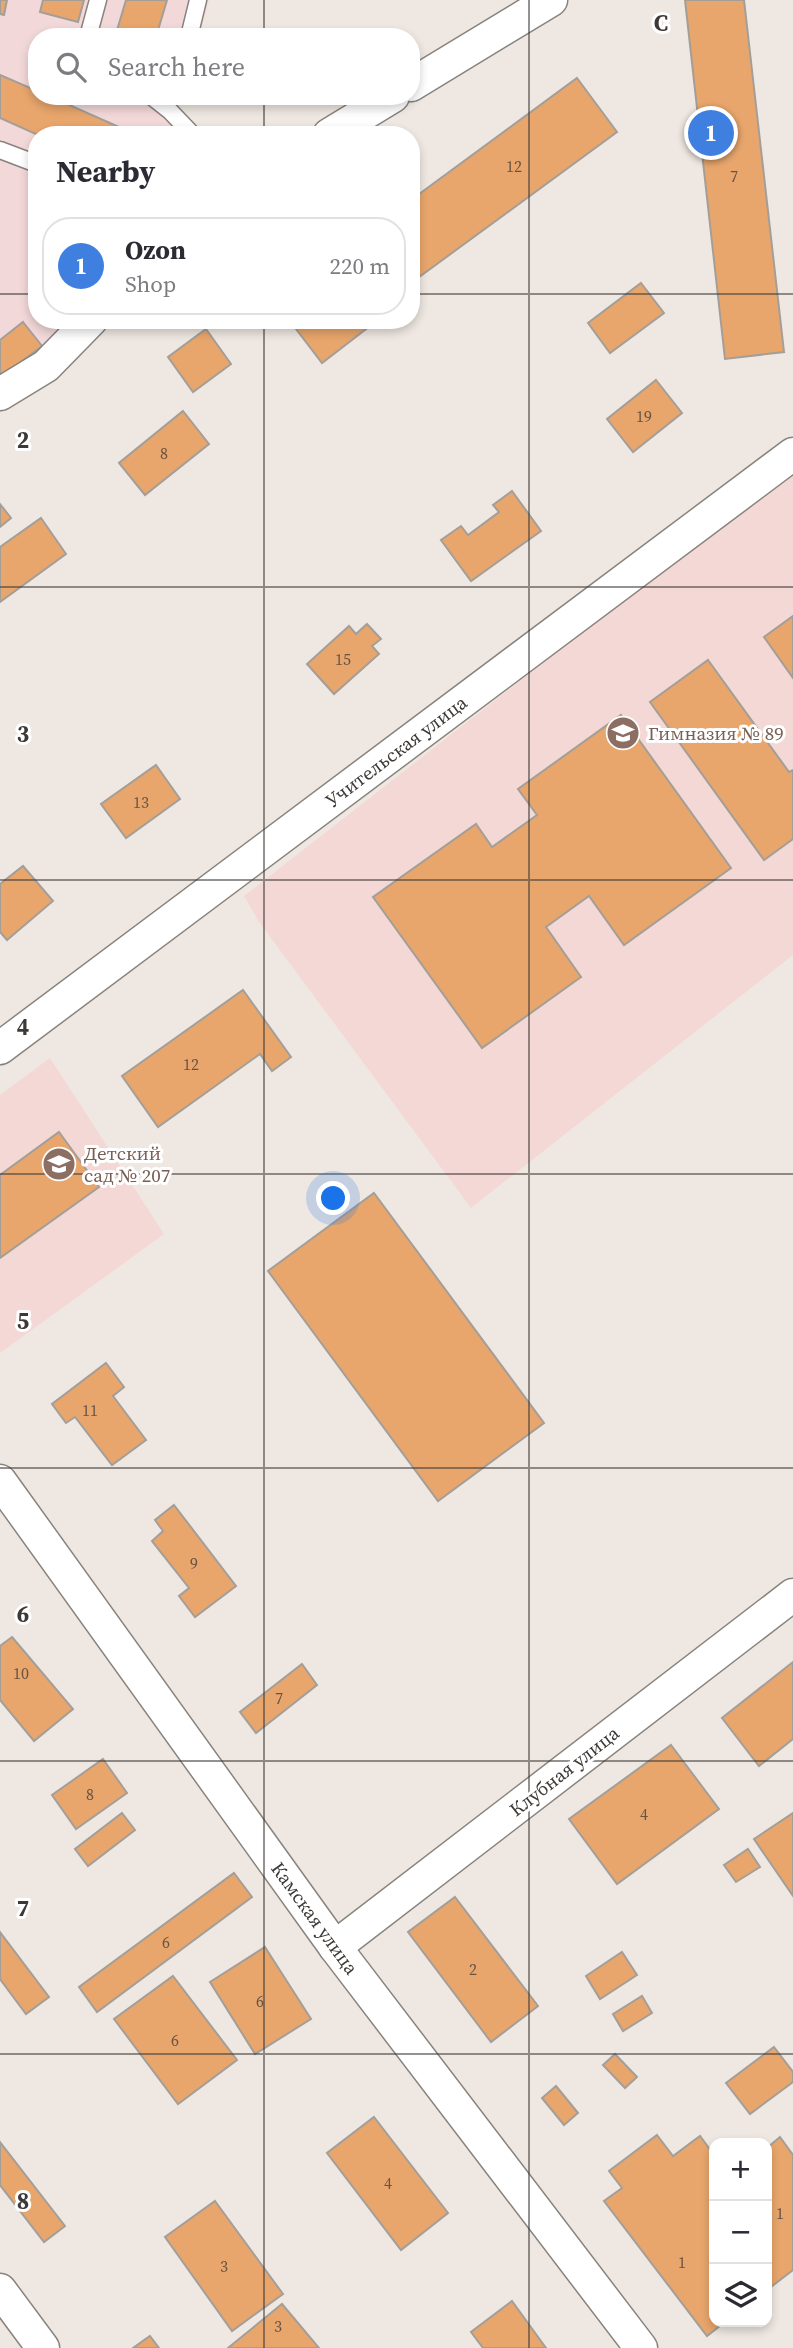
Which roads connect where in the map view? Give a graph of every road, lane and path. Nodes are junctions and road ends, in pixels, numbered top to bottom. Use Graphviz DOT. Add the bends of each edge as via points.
graph roads {
  1 [pos="98,0"];
  2 [pos="198,0"];
  3 [pos="551,0"];
  4 [pos="90,28"];
  5 [pos="191,28"];
  6 [pos="420,80"];
  7 [pos="173,105"];
  8 [pos="378,105"];
  9 [pos="187,126"];
  10 [pos="344,126"];
  11 [pos="0,150"];
  12 [pos="28,161"];
  13 [pos="82,329"];
  14 [pos="0,394"];
  15 [pos="793,454"];
  16 [pos="0,1048"];
  17 [pos="0,1481"];
  18 [pos="793,1595"];
  19 [pos="335,1947"];
  20 [pos="0,2290"];
  21 [pos="43,2348"];
  22 [pos="641,2348"];
  1 -- 4 [label="lane"];
  2 -- 5 [label="lane"];
  3 -- 6 [label="street"];
  7 -- 9 [label="lane"];
  8 -- 10 [label="street"];
  11 -- 12 [label="lane"];
  13 -- 14 [label="street" via="46,366"];
  15 -- 16 [label="street, Учительская улица"];
  17 -- 19 [label="street, Камская улица"];
  18 -- 19 [label="street, Клубная улица"];
  19 -- 22 [label="street, Камская улица"];
  20 -- 21 [label="street"];
}
